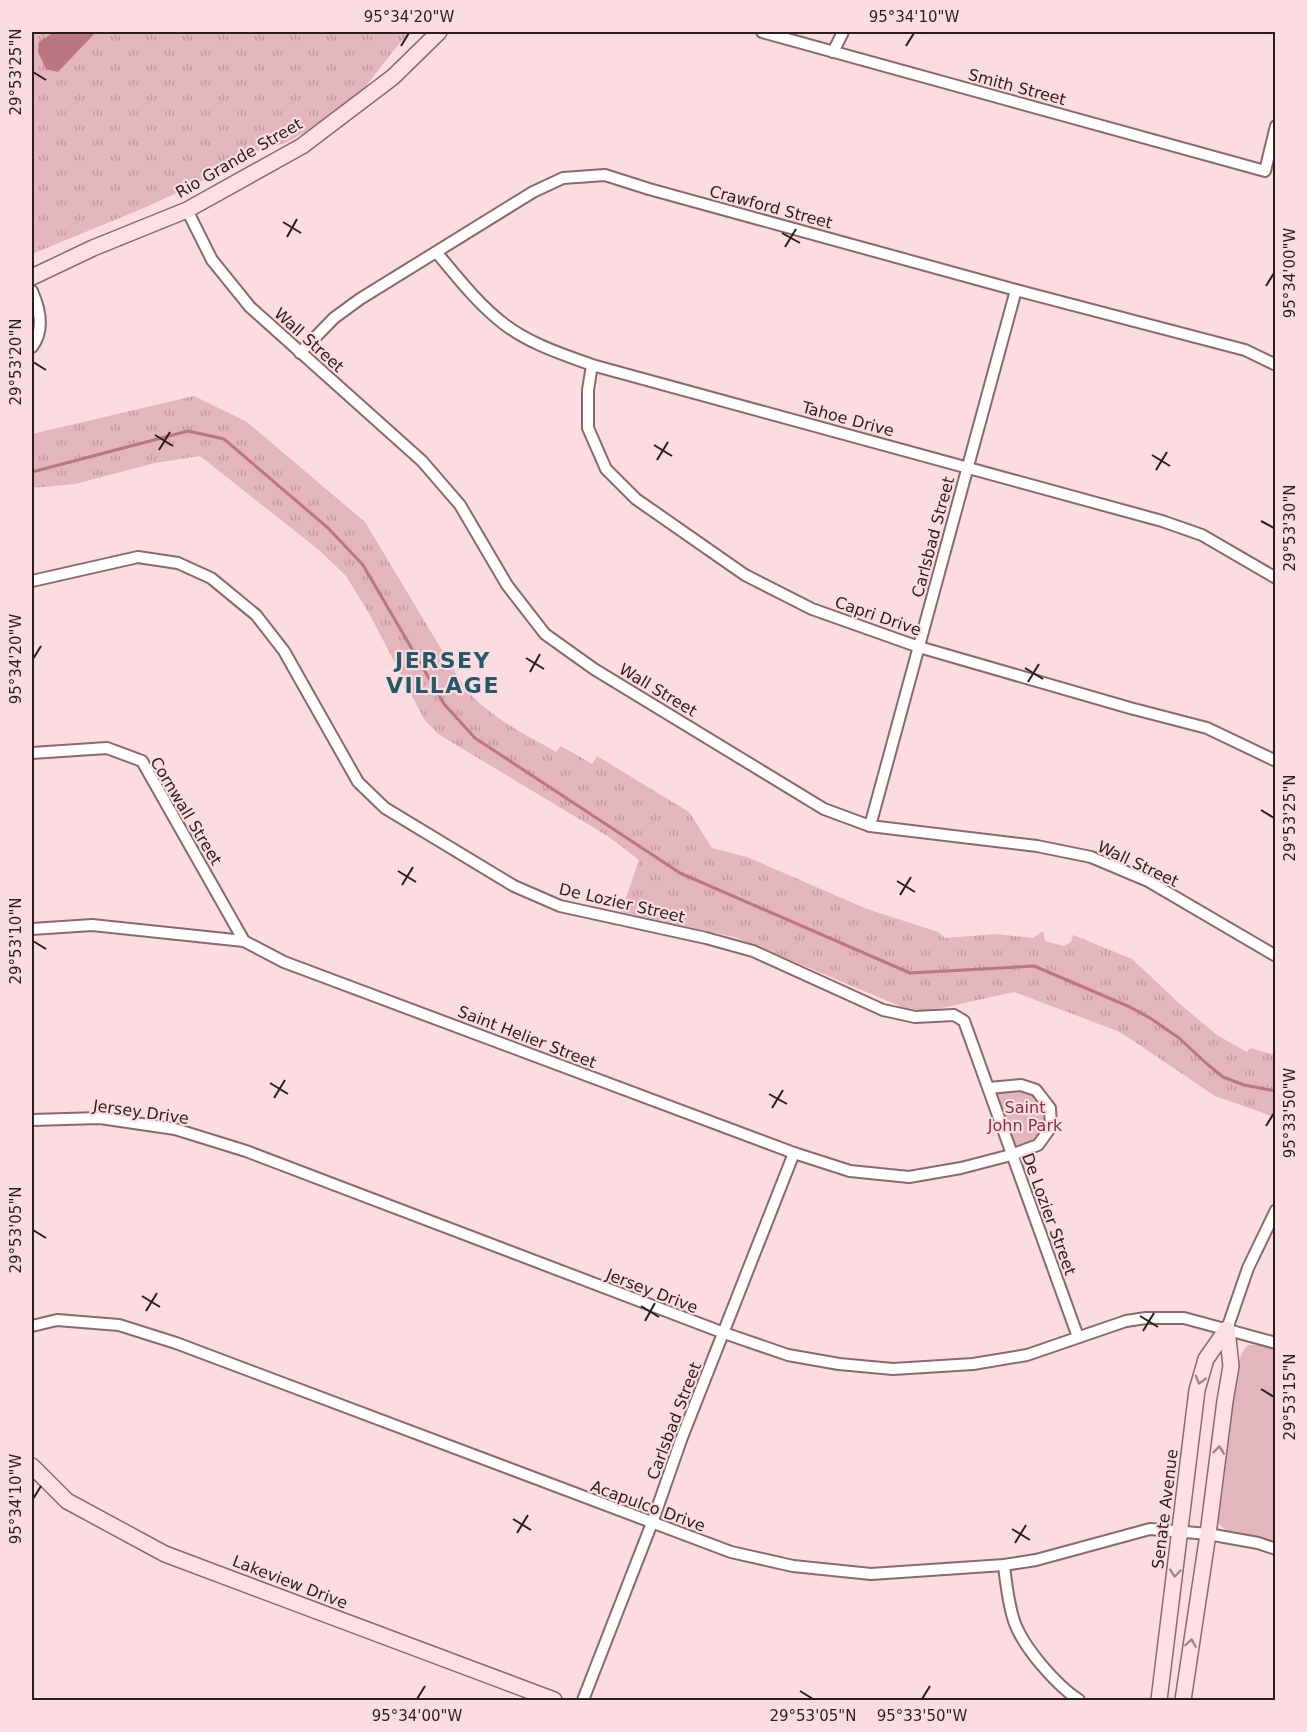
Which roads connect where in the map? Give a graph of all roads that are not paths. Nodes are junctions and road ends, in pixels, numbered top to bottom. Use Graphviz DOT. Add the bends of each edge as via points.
graph roads {
  1 [pos="439,32"];
  2 [pos="762,32"];
  3 [pos="843,32"];
  4 [pos="833,52"];
  5 [pos="1275,126"];
  6 [pos="187,210"];
  7 [pos="437,253"];
  8 [pos="32,276"];
  9 [pos="1016,290"];
  10 [pos="32,291"];
  11 [pos="32,347"];
  12 [pos="300,353"];
  13 [pos="592,365"];
  14 [pos="1275,366"];
  15 [pos="968,467"];
  16 [pos="1275,578"];
  17 [pos="32,581"];
  18 [pos="919,647"];
  19 [pos="32,753"];
  20 [pos="1275,761"];
  21 [pos="870,826"];
  22 [pos="32,929"];
  23 [pos="244,941"];
  24 [pos="1275,956"];
  25 [pos="989,1088"];
  26 [pos="32,1120"];
  27 [pos="794,1153"];
  28 [pos="1011,1155"];
  29 [pos="1275,1210"];
  30 [pos="32,1326"];
  31 [pos="1227,1329"];
  32 [pos="724,1334"];
  33 [pos="1078,1338"];
  34 [pos="1275,1343"];
  35 [pos="32,1466"];
  36 [pos="652,1523"];
  37 [pos="1180,1530"];
  38 [pos="1208,1534"];
  39 [pos="1275,1549"];
  40 [pos="1004,1565"];
  41 [pos="554,1701"];
  42 [pos="583,1701"];
  43 [pos="1079,1701"];
  44 [pos="1159,1701"];
  45 [pos="1183,1701"];
  1 -- 6 [label="street, Rio Grande Street" via="393,77 302,146"];
  2 -- 4 [label="street, Smith Street"];
  3 -- 4 [label="street"];
  4 -- 5 [label="street, Smith Street" via="1265,171"];
  6 -- 8 [label="street, Rio Grande Street"];
  6 -- 12 [label="street, Wall Street" via="212,260 250,307"];
  7 -- 9 [label="street, Crawford Street" via="533,192 564,178 605,175"];
  7 -- 12 [label="street, Crawford Street" via="360,299 334,318"];
  7 -- 13 [label="street, Tahoe Drive" via="474,298 505,325 541,346"];
  9 -- 14 [label="street, Crawford Street" via="1245,350"];
  9 -- 15 [label="street, Carlsbad Street"];
  10 -- 11 [label="street" via="41,321"];
  12 -- 21 [label="street, Wall Street" via="422,461 460,505 507,585 545,634 594,669 824,809"];
  13 -- 15 [label="street, Tahoe Drive"];
  13 -- 18 [label="street, Capri Drive" via="588,428 606,469 636,499 745,575 812,609"];
  15 -- 16 [label="street, Tahoe Drive" via="1202,535"];
  15 -- 18 [label="street, Carlsbad Street"];
  17 -- 25 [label="street, De Lozier Street" via="138,557 178,562 211,578 256,615 284,651 358,782 385,808 514,886 560,906 753,951 883,1010 915,1017 954,1015 964,1021"];
  18 -- 20 [label="street, Capri Drive" via="1207,728"];
  18 -- 21 [label="street, Carlsbad Street"];
  19 -- 23 [label="street, Cornwall Street" via="107,748 142,761"];
  21 -- 24 [label="street, Wall Street" via="1037,846 1091,857 1148,881"];
  22 -- 23 [label="street, Saint Helier Street" via="92,926"];
  23 -- 27 [label="street, Saint Helier Street" via="284,962"];
  25 -- 28 [label="street, De Lozier Street"];
  25 -- 28 [label="street, Saint Helier Street" via="1021,1084 1036,1090 1050,1108 1051,1127 1038,1145"];
  26 -- 32 [label="street, Jersey Drive" via="100,1118 175,1129 246,1151"];
  27 -- 28 [label="street, Saint Helier Street" via="850,1171 909,1177"];
  27 -- 32 [label="street, Carlsbad Street"];
  28 -- 33 [label="street, De Lozier Street"];
  29 -- 31 [label="street, Senate Avenue" via="1248,1268"];
  30 -- 36 [label="street, Acapulco Drive" via="57,1320 119,1325 176,1343"];
  31 -- 33 [label="street, Jersey Drive" via="1184,1318 1146,1318"];
  31 -- 34 [label="street, Jersey Drive"];
  31 -- 37 [label="street, Senate Avenue, one-way" via="1206,1359 1197,1390"];
  38 -- 31 [label="street, Senate Avenue, one-way" via="1232,1366"];
  32 -- 33 [label="street, Jersey Drive" via="788,1354 893,1369 1027,1355"];
  32 -- 36 [label="street, Carlsbad Street"];
  35 -- 41 [label="street, Lakeview Drive" via="67,1501 165,1554"];
  36 -- 40 [label="street, Acapulco Drive" via="731,1552 793,1566 871,1574"];
  36 -- 42 [label="street, Carlsbad Street"];
  37 -- 38 [label="street, Acapulco Drive"];
  37 -- 40 [label="street, Acapulco Drive" via="1150,1529"];
  37 -- 44 [label="street, Senate Avenue, one-way"];
  38 -- 39 [label="street, Acapulco Drive"];
  45 -- 38 [label="street, Senate Avenue, one-way"];
  40 -- 43 [label="street" via="1015,1623 1049,1674"];
}
